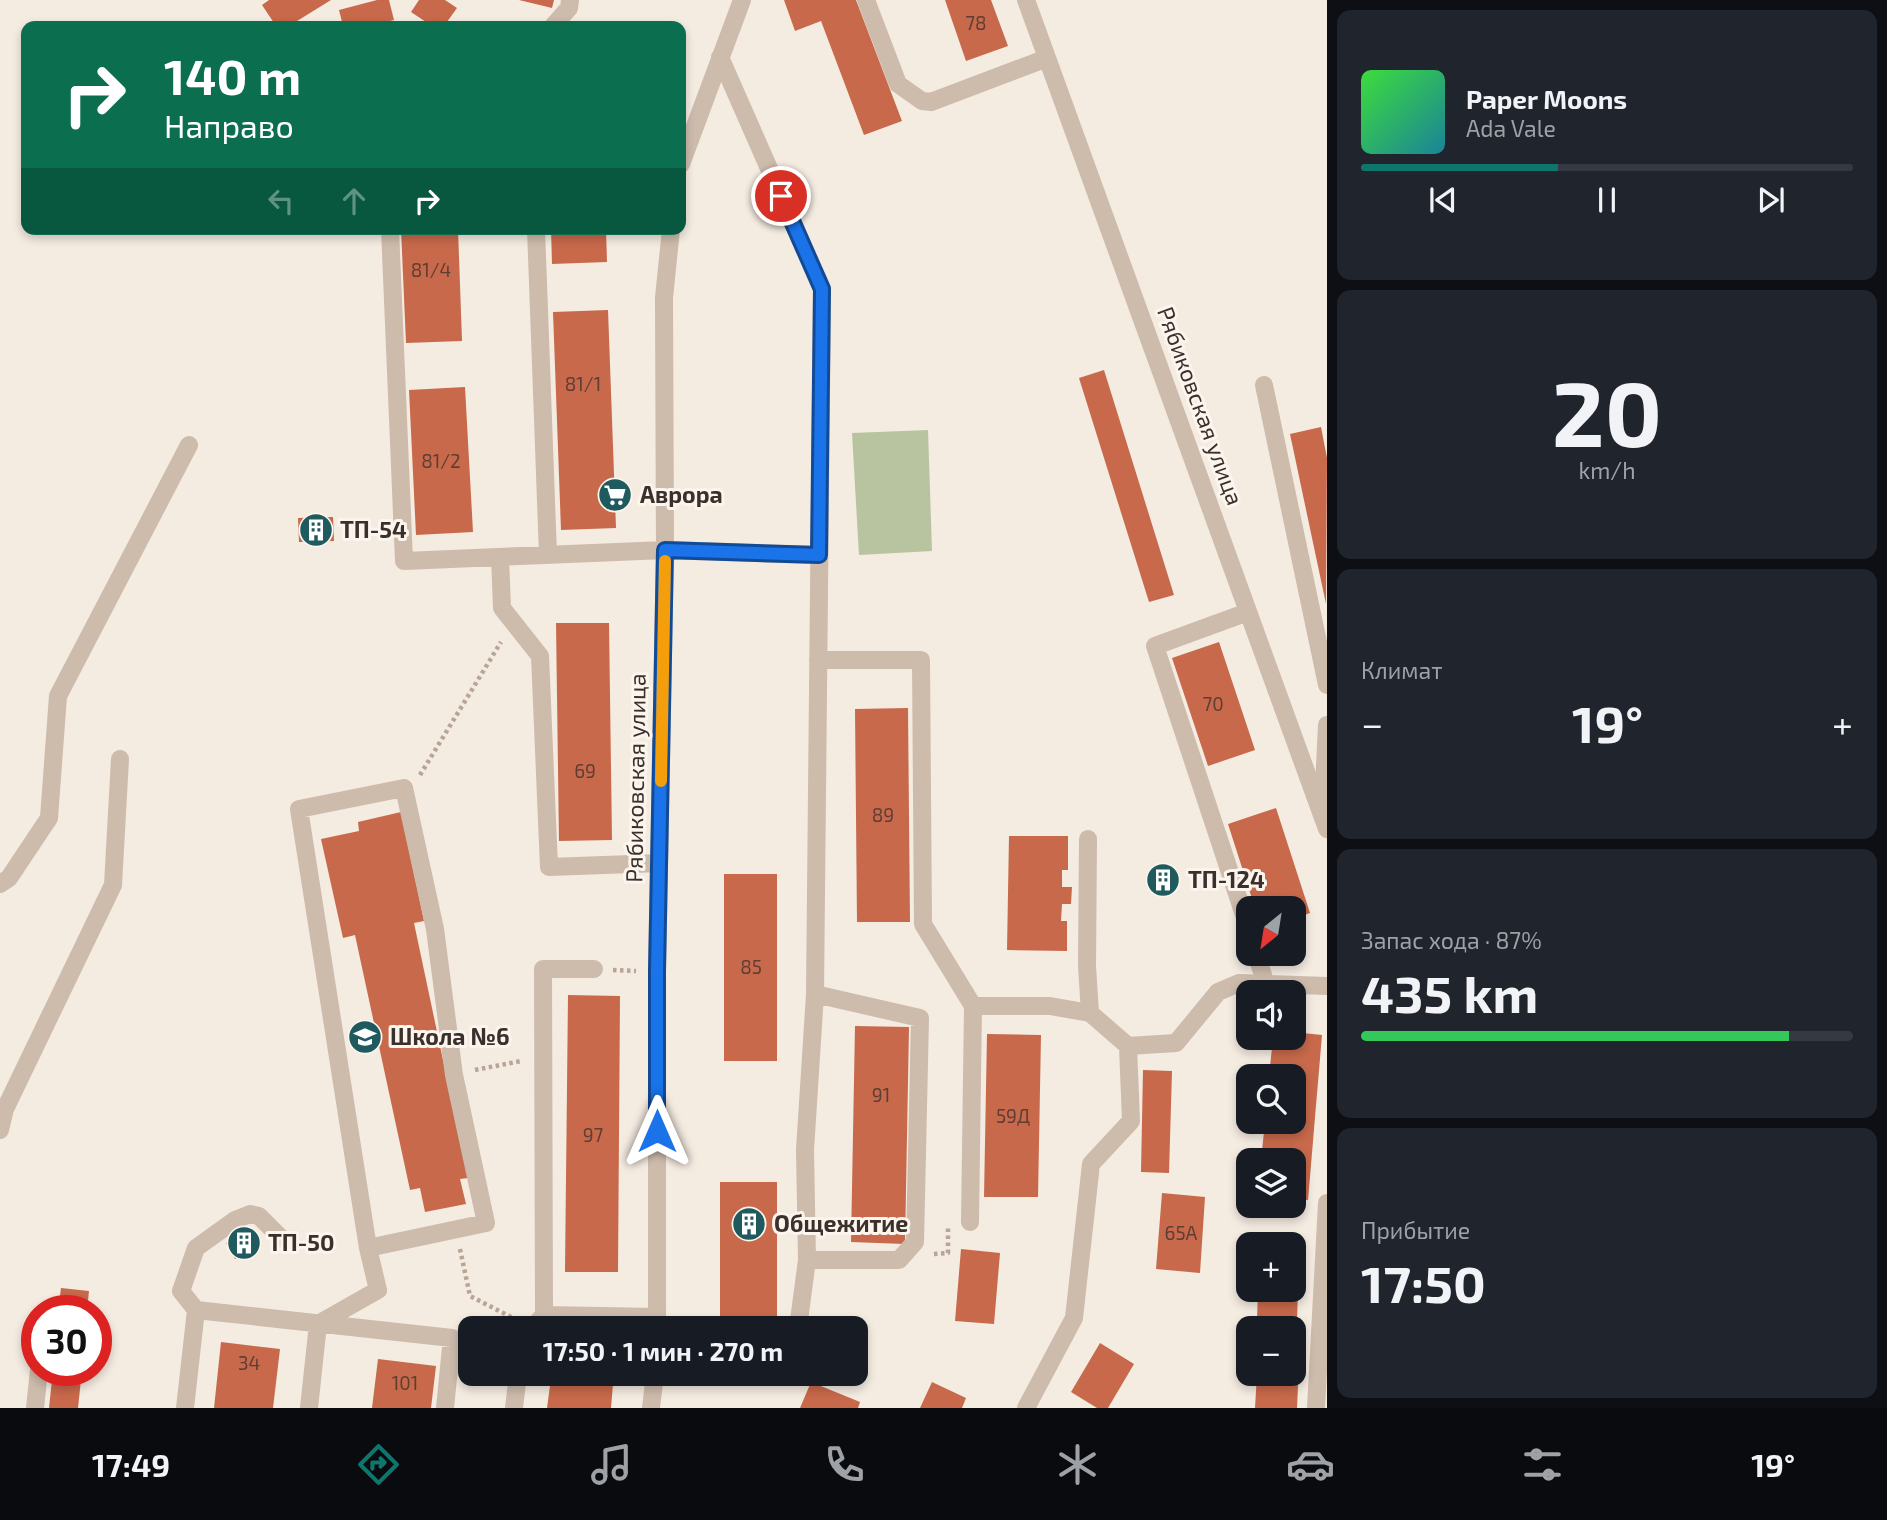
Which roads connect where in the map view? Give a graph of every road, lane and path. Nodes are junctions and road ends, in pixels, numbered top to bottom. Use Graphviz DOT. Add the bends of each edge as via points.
graph roads {
  1 [pos="570,0"];
  2 [pos="742,0"];
  3 [pos="866,0"];
  4 [pos="1026,0"];
  5 [pos="557,21"];
  6 [pos="720,57"];
  7 [pos="1047,58"];
  8 [pos="686,150"];
  9 [pos="390,235"];
  10 [pos="536,235"];
  11 [pos="670,235"];
  12 [pos="1264,385"];
  13 [pos="189,445"];
  14 [pos="665,550"];
  15 [pos="548,555"];
  16 [pos="819,555"];
  17 [pos="500,557"];
  18 [pos="1248,612"];
  19 [pos="519,629"];
  20 [pos="818,660"];
  21 [pos="1327,685"];
  22 [pos="1327,725"];
  23 [pos="120,759"];
  24 [pos="419,776"];
  25 [pos="1325,823"];
  26 [pos="1088,839"];
  27 [pos="659,863"];
  28 [pos="0,884"];
  29 [pos="1237,896"];
  30 [pos="594,969"];
  31 [pos="657,971"];
  32 [pos="1236,984"];
  33 [pos="1306,985"];
  34 [pos="1327,986"];
  35 [pos="816,994"];
  36 [pos="973,1006"];
  37 [pos="1090,1013"];
  38 [pos="1128,1046"];
  39 [pos="543,1057"];
  40 [pos="469,1072"];
  41 [pos="0,1130"];
  42 [pos="1327,1203"];
  43 [pos="970,1222"];
  44 [pos="456,1229"];
  45 [pos="281,1238"];
  46 [pos="368,1248"];
  47 [pos="926,1254"];
  48 [pos="807,1260"];
  49 [pos="196,1310"];
  50 [pos="517,1316"];
  51 [pos="536,1316"];
  52 [pos="657,1316"];
  53 [pos="800,1316"];
  54 [pos="318,1324"];
  55 [pos="37,1386"];
  56 [pos="517,1386"];
  57 [pos="654,1386"];
  58 [pos="35,1408"];
  59 [pos="185,1408"];
  60 [pos="309,1408"];
  61 [pos="445,1408"];
  62 [pos="514,1408"];
  63 [pos="651,1408"];
  64 [pos="1027,1408"];
  65 [pos="1316,1408"];
  1 -- 5 [label="street"];
  2 -- 6 [label="street"];
  3 -- 7 [label="street" via="898,84 922,101 930,102"];
  4 -- 7 [label="street, Рябиковская улица"];
  6 -- 8 [label="street"];
  6 -- 16 [label="street" via="822,289"];
  7 -- 18 [label="street, Рябиковская улица"];
  9 -- 17 [label="street" via="404,561"];
  10 -- 15 [label="street"];
  11 -- 14 [label="street, Рябиковская улица" via="664,298"];
  12 -- 21 [label="street"];
  13 -- 28 [label="street" via="58,696 49,818 9,878"];
  14 -- 15 [label="street"];
  14 -- 16 [label="street"];
  14 -- 27 [label="street, Рябиковская улица"];
  15 -- 17 [label="street"];
  16 -- 20 [label="street"];
  17 -- 19 [label="street" via="502,608"];
  18 -- 25 [label="street, Рябиковская улица"];
  18 -- 29 [label="street" via="1154,646"];
  19 -- 24 [label="path" via="501,643"];
  19 -- 27 [label="street" via="540,656 549,867"];
  20 -- 35 [label="street"];
  20 -- 36 [label="street" via="921,660 923,924"];
  22 -- 25 [label="street"];
  23 -- 41 [label="street" via="113,885 5,1109"];
  26 -- 37 [label="street"];
  27 -- 31 [label="street, Рябиковская улица"];
  30 -- 31 [label="path"];
  30 -- 39 [label="street" via="543,970"];
  31 -- 52 [label="street, Рябиковская улица"];
  32 -- 38 [label="street" via="1218,992 1176,1043"];
  33 -- 34 [label="street"];
  35 -- 48 [label="street" via="805,1150"];
  35 -- 48 [label="street" via="920,1018 915,1242 899,1259"];
  36 -- 37 [label="street" via="1050,1006"];
  36 -- 43 [label="street"];
  37 -- 38 [label="street"];
  38 -- 64 [label="street" via="1131,1121 1091,1164 1074,1318"];
  39 -- 40 [label="path"];
  39 -- 51 [label="street"];
  42 -- 65 [label="street"];
  43 -- 47 [label="path" via="948,1227 948,1253"];
  44 -- 46 [label="street"];
  44 -- 46 [label="street" via="486,1223 454,1075 435,929 404,788 299,809"];
  44 -- 50 [label="path" via="470,1296"];
  45 -- 49 [label="street" via="260,1216 250,1214 219,1229 196,1248 181,1291"];
  46 -- 54 [label="street" via="378,1290"];
  48 -- 53 [label="street"];
  49 -- 54 [label="street"];
  49 -- 59 [label="street"];
  54 -- 60 [label="street"];
  54 -- 61 [label="street" via="452,1338"];
  55 -- 58 [label="street"];
  56 -- 62 [label="street"];
  57 -- 63 [label="street"];
}
